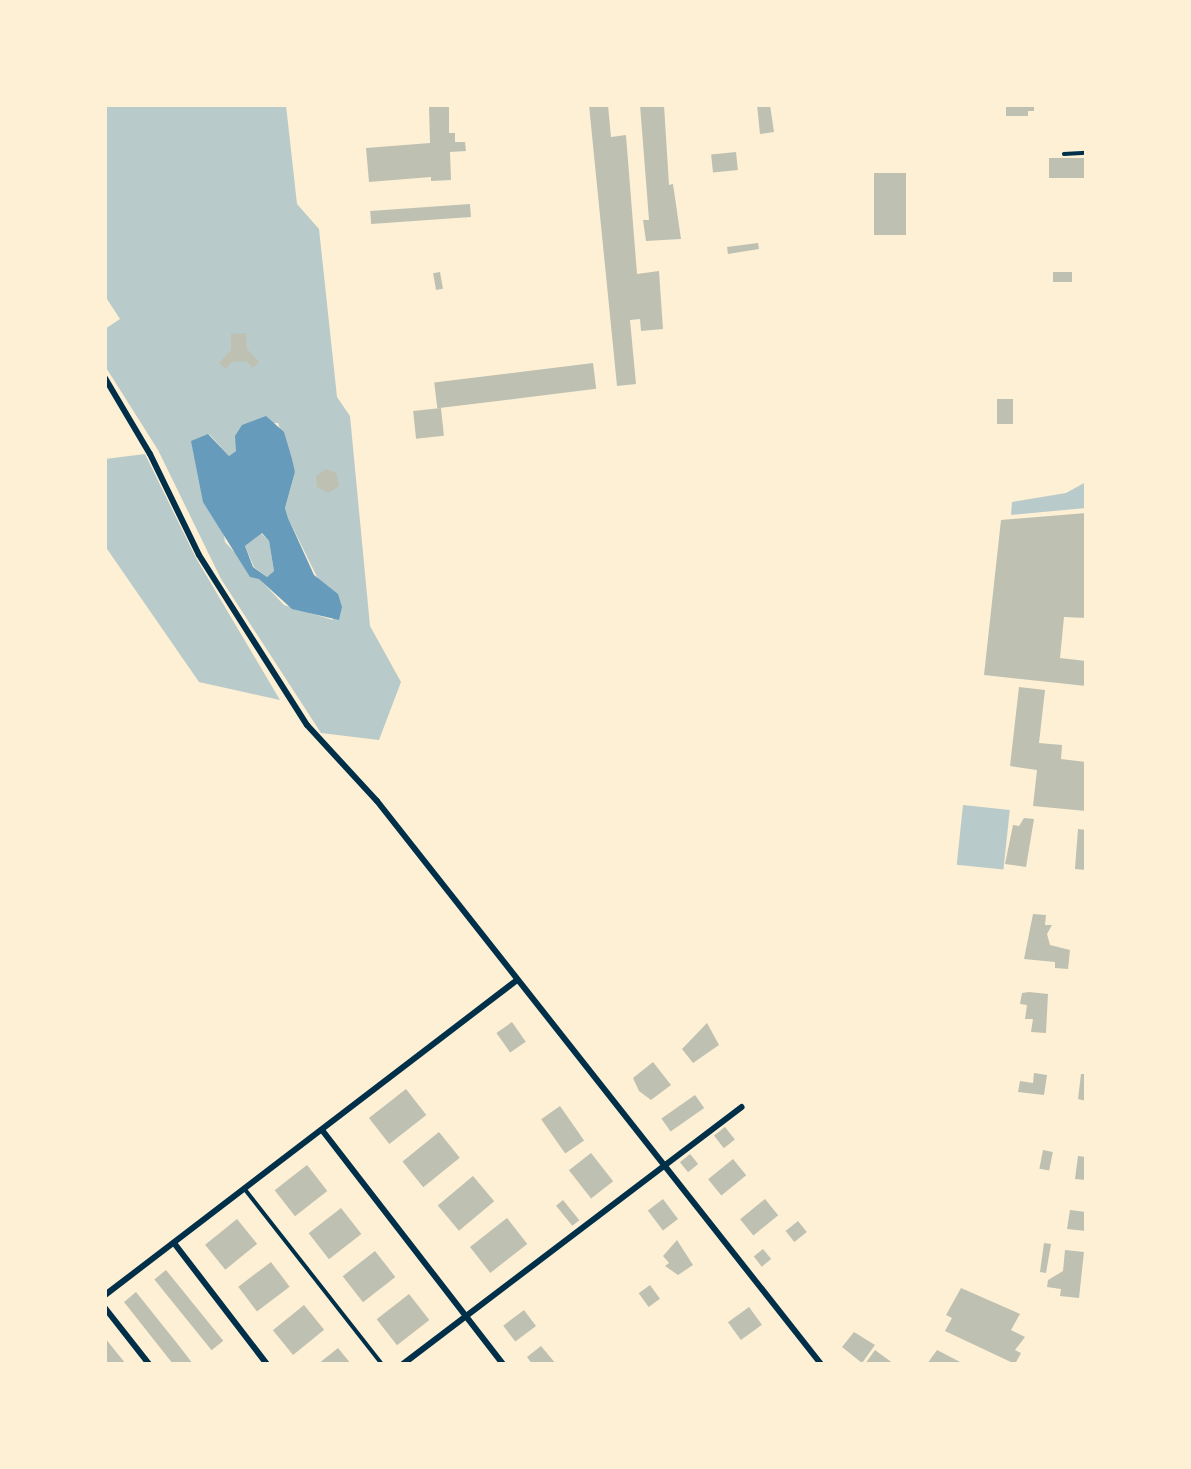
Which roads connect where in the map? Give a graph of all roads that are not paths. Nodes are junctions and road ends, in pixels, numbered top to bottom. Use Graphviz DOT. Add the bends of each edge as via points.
graph roads {
  1 [pos="1086,153"];
  2 [pos="1064,154"];
  3 [pos="105,378"];
  4 [pos="517,980"];
  5 [pos="741,1107"];
  6 [pos="322,1130"];
  7 [pos="664,1166"];
  8 [pos="245,1189"];
  9 [pos="174,1243"];
  10 [pos="105,1295"];
  11 [pos="105,1308"];
  12 [pos="467,1316"];
  13 [pos="149,1364"];
  14 [pos="268,1364"];
  15 [pos="382,1364"];
  16 [pos="403,1364"];
  17 [pos="503,1364"];
  18 [pos="821,1364"];
  1 -- 2 [label="lane"];
  3 -- 4 [label="street" via="150,454 199,555 307,725 377,801"];
  4 -- 6 [label="street"];
  4 -- 7 [label="street"];
  5 -- 7 [label="street"];
  6 -- 8 [label="street"];
  6 -- 12 [label="street"];
  7 -- 12 [label="street"];
  7 -- 18 [label="street"];
  8 -- 9 [label="street"];
  8 -- 15 [label="lane"];
  9 -- 10 [label="street"];
  9 -- 14 [label="street"];
  11 -- 13 [label="street"];
  12 -- 16 [label="street"];
  12 -- 17 [label="street"];
}
